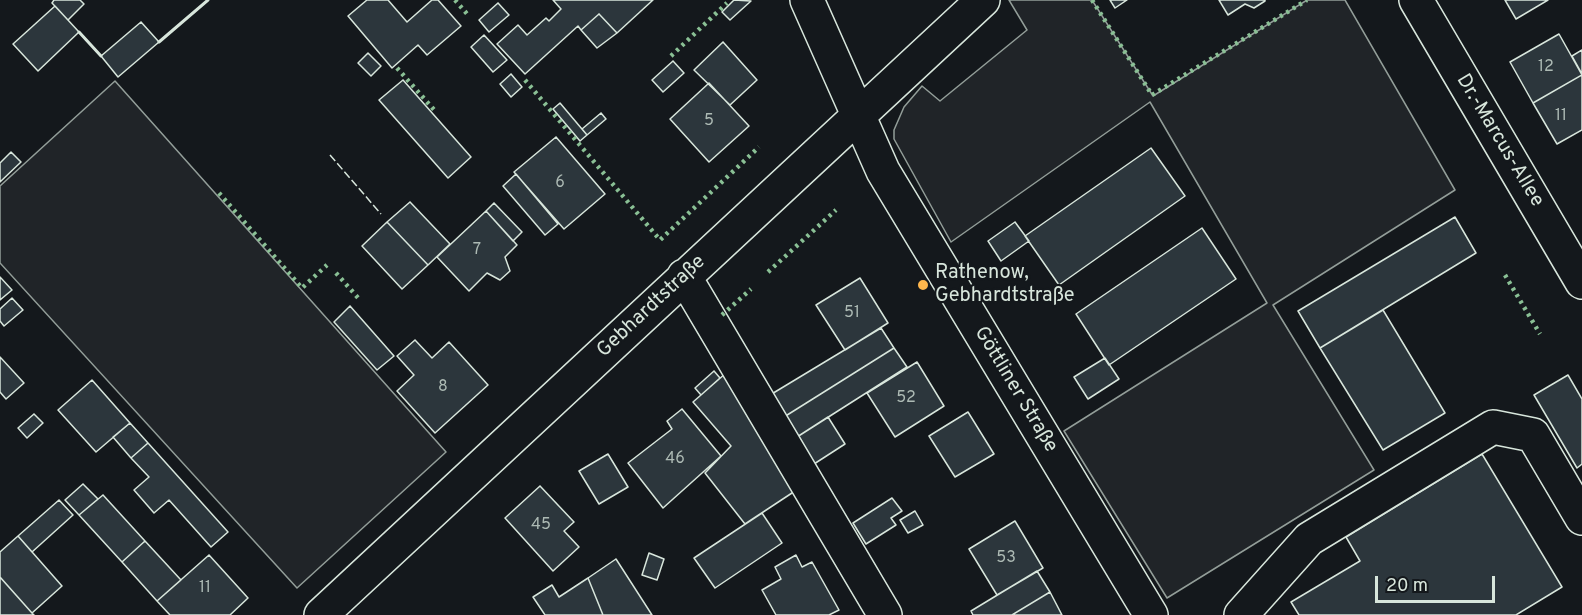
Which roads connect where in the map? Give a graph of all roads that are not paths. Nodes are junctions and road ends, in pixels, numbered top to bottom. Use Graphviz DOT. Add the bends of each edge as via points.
graph roads {
  1 [pos="807,0"];
  2 [pos="983,0"];
  3 [pos="1416,0"];
  4 [pos="858,116"];
  5 [pos="684,276"];
  6 [pos="1582,282"];
  7 [pos="1582,518"];
  8 [pos="321,615"];
  9 [pos="885,615"];
  10 [pos="1151,615"];
  11 [pos="1241,615"];
  1 -- 4 [label="street, Göttliner Straße"];
  2 -- 4 [label="street, Gebhardtstraße"];
  3 -- 6 [label="street, Dr.-Marcus-Allee"];
  4 -- 5 [label="street, Gebhardtstraße"];
  4 -- 10 [label="street, Göttliner Straße" via="883,171"];
  5 -- 8 [label="street, Gebhardtstraße"];
  5 -- 9 [label="street"];
  7 -- 11 [label="street" via="1533,435 1493,427 1309,539"];
}
